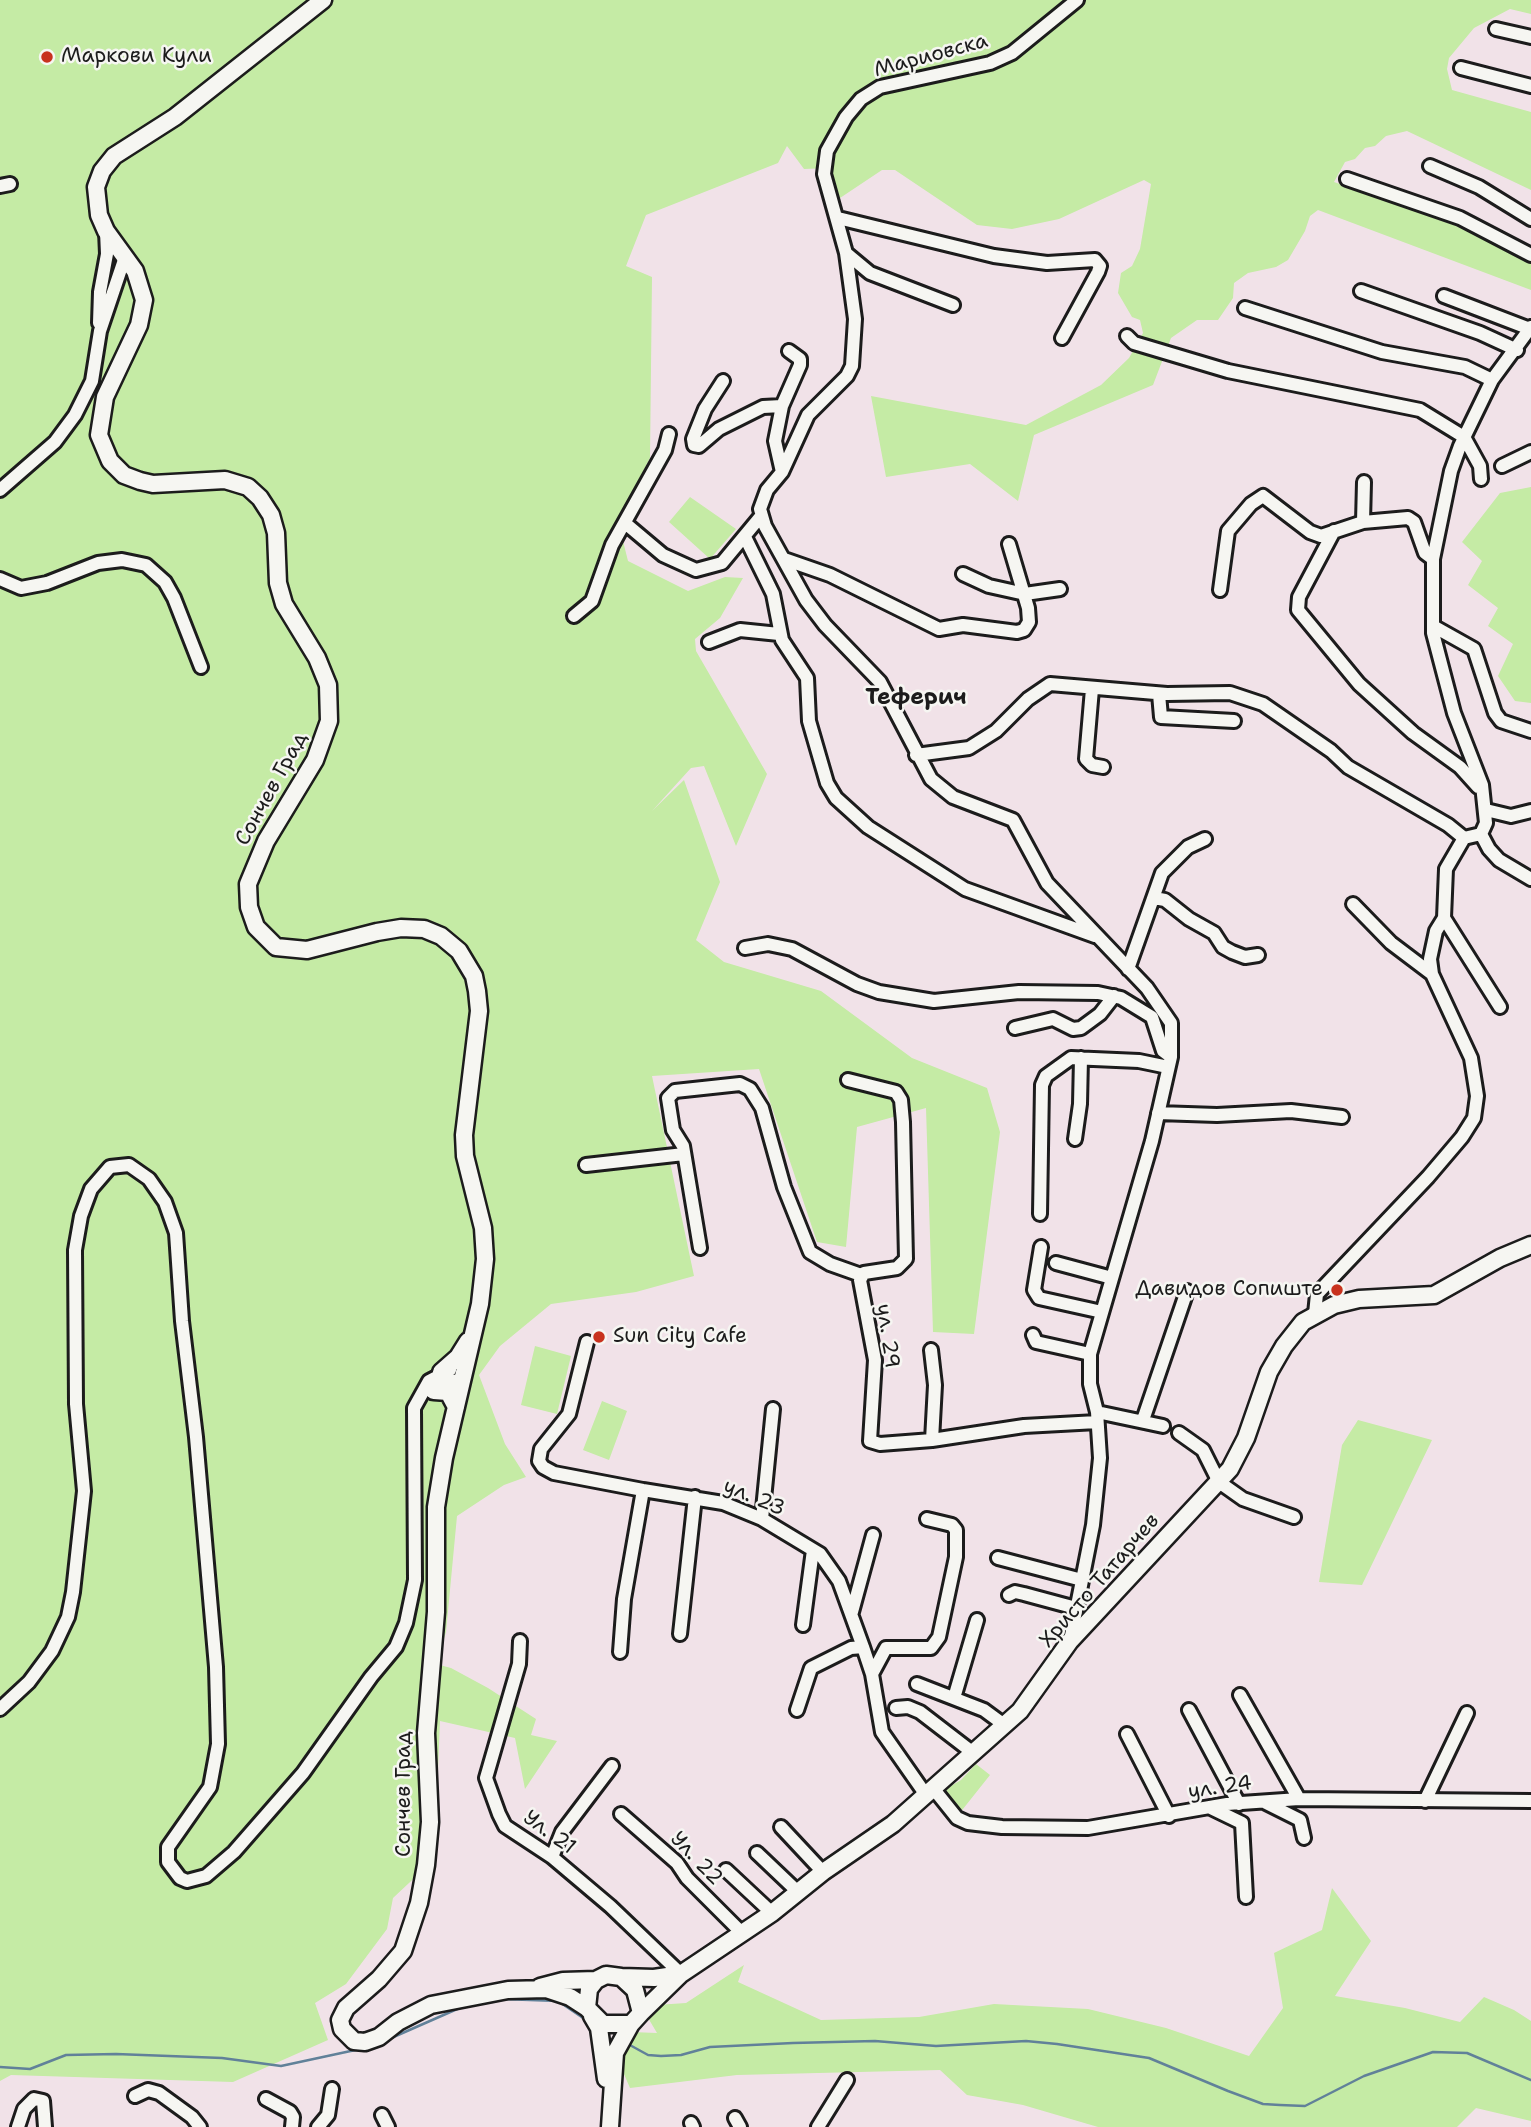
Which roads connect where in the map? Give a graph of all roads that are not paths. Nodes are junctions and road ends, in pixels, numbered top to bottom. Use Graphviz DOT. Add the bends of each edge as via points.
graph roads {
  1 [pos="323,0"];
  2 [pos="1077,0"];
  3 [pos="1496,29"];
  4 [pos="1531,37"];
  5 [pos="1461,68"];
  6 [pos="1531,86"];
  7 [pos="1430,166"];
  8 [pos="1348,179"];
  9 [pos="838,218"];
  10 [pos="1531,219"];
  11 [pos="106,231"];
  12 [pos="846,253"];
  13 [pos="1531,255"];
  14 [pos="125,257"];
  15 [pos="106,267"];
  16 [pos="115,285"];
  17 [pos="142,291"];
  18 [pos="1361,291"];
  19 [pos="1444,296"];
  20 [pos="953,305"];
  21 [pos="1245,309"];
  22 [pos="1530,328"];
  23 [pos="100,331"];
  24 [pos="1127,336"];
  25 [pos="1062,338"];
  26 [pos="1517,350"];
  27 [pos="789,351"];
  28 [pos="1492,380"];
  29 [pos="723,381"];
  30 [pos="782,406"];
  31 [pos="669,434"];
  32 [pos="1464,437"];
  33 [pos="1531,452"];
  34 [pos="1502,466"];
  35 [pos="782,472"];
  36 [pos="1481,479"];
  37 [pos="1364,482"];
  38 [pos="0,490"];
  39 [pos="761,516"];
  40 [pos="1363,522"];
  41 [pos="625,523"];
  42 [pos="1334,531"];
  43 [pos="745,537"];
  44 [pos="1009,544"];
  45 [pos="784,559"];
  46 [pos="1433,559"];
  47 [pos="963,574"];
  48 [pos="0,579"];
  49 [pos="1060,589"];
  50 [pos="1220,590"];
  51 [pos="1026,594"];
  52 [pos="574,616"];
  53 [pos="1433,625"];
  54 [pos="779,634"];
  55 [pos="709,642"];
  56 [pos="201,667"];
  57 [pos="1092,689"];
  58 [pos="1159,694"];
  59 [pos="1234,720"];
  60 [pos="1531,731"];
  61 [pos="916,755"];
  62 [pos="1103,767"];
  63 [pos="1482,793"];
  64 [pos="1486,810"];
  65 [pos="1531,811"];
  66 [pos="1481,834"];
  67 [pos="1464,838"];
  68 [pos="1205,839"];
  69 [pos="1531,879"];
  70 [pos="1154,898"];
  71 [pos="1353,904"];
  72 [pos="1444,918"];
  73 [pos="1098,938"];
  74 [pos="745,948"];
  75 [pos="1258,955"];
  76 [pos="1128,969"];
  77 [pos="1432,974"];
  78 [pos="1114,996"];
  79 [pos="1500,1007"];
  80 [pos="1015,1028"];
  81 [pos="1081,1058"];
  82 [pos="1169,1062"];
  83 [pos="848,1080"];
  84 [pos="1158,1113"];
  85 [pos="1342,1117"];
  86 [pos="1075,1139"];
  87 [pos="684,1154"];
  88 [pos="586,1165"];
  89 [pos="1040,1214"];
  90 [pos="1531,1245"];
  91 [pos="1041,1247"];
  92 [pos="700,1248"];
  93 [pos="1056,1264"];
  94 [pos="861,1275"];
  95 [pos="1112,1278"];
  96 [pos="1187,1290"];
  97 [pos="1102,1312"];
  98 [pos="1315,1314"];
  99 [pos="474,1330"];
  100 [pos="1033,1335"];
  101 [pos="587,1342"];
  102 [pos="931,1350"];
  103 [pos="1090,1354"];
  104 [pos="441,1372"];
  105 [pos="464,1379"];
  106 [pos="434,1391"];
  107 [pos="456,1407"];
  108 [pos="773,1409"];
  109 [pos="415,1417"];
  110 [pos="1097,1417"];
  111 [pos="1143,1420"];
  112 [pos="1163,1426"];
  113 [pos="1180,1433"];
  114 [pos="932,1440"];
  115 [pos="1219,1482"];
  116 [pos="643,1490"];
  117 [pos="695,1497"];
  118 [pos="1294,1517"];
  119 [pos="762,1519"];
  120 [pos="927,1519"];
  121 [pos="873,1535"];
  122 [pos="813,1550"];
  123 [pos="998,1558"];
  124 [pos="1082,1580"];
  125 [pos="1009,1595"];
  126 [pos="1076,1608"];
  127 [pos="851,1616"];
  128 [pos="978,1620"];
  129 [pos="803,1625"];
  130 [pos="681,1634"];
  131 [pos="520,1641"];
  132 [pos="1070,1641"];
  133 [pos="863,1647"];
  134 [pos="620,1652"];
  135 [pos="872,1674"];
  136 [pos="917,1684"];
  137 [pos="1240,1695"];
  138 [pos="954,1698"];
  139 [pos="897,1707"];
  140 [pos="0,1709"];
  141 [pos="797,1710"];
  142 [pos="1189,1710"];
  143 [pos="1467,1713"];
  144 [pos="1003,1724"];
  145 [pos="1127,1734"];
  146 [pos="972,1752"];
  147 [pos="612,1766"];
  148 [pos="930,1791"];
  149 [pos="1299,1799"];
  150 [pos="1263,1801"];
  151 [pos="1425,1801"];
  152 [pos="1531,1801"];
  153 [pos="1239,1804"];
  154 [pos="1210,1808"];
  155 [pos="621,1814"];
  156 [pos="1169,1816"];
  157 [pos="781,1827"];
  158 [pos="1304,1838"];
  159 [pos="757,1853"];
  160 [pos="552,1857"];
  161 [pos="726,1870"];
  162 [pos="823,1872"];
  163 [pos="798,1892"];
  164 [pos="1246,1897"];
  165 [pos="772,1913"];
  166 [pos="741,1932"];
  167 [pos="681,1973"];
  168 [pos="621,1977"];
  169 [pos="596,1980"];
  170 [pos="534,1989"];
  171 [pos="589,2012"];
  172 [pos="636,2018"];
  173 [pos="847,2080"];
  174 [pos="332,2089"];
  175 [pos="135,2096"];
  176 [pos="266,2099"];
  177 [pos="610,2102"];
  178 [pos="18,2127"];
  179 [pos="45,2127"];
  180 [pos="200,2127"];
  181 [pos="292,2127"];
  182 [pos="318,2127"];
  183 [pos="610,2127"];
  184 [pos="818,2127"];
  1 -- 11 [label="main road" via="175,117 114,156 96,187"];
  2 -- 9 [label="street, Мариовска" via="1000,59 880,87 861,99 836,134 824,163"];
  3 -- 4 [label="street"];
  5 -- 6 [label="street"];
  7 -- 10 [label="street" via="1479,187"];
  8 -- 13 [label="street" via="1460,218"];
  9 -- 12 [label="street, Мариовска"];
  9 -- 25 [label="street" via="1003,258 1047,263 1095,260 1098,272"];
  11 -- 14 [label="main road"];
  11 -- 15 [label="street"];
  12 -- 20 [label="street" via="870,272"];
  12 -- 35 [label="street, Мариовска" via="855,319 852,366 808,415"];
  14 -- 15 [label="street"];
  14 -- 16 [label="street"];
  14 -- 17 [label="main road"];
  15 -- 23 [label="street" via="98,307"];
  16 -- 17 [label="street" via="127,283"];
  16 -- 23 [label="street"];
  17 -- 99 [label="main road, Сончев Град" via="139,325 100,412 102,447 117,468 140,481 225,480 248,487 260,498 276,533 278,583 284,604 328,685 329,721 322,744 266,841 248,884 256,927 276,947 307,950 401,928 424,929 459,951 474,976 479,1011 464,1145 483,1228 485,1259"];
  18 -- 26 [label="street"];
  19 -- 22 [label="street"];
  21 -- 28 [label="street" via="1382,352 1465,367"];
  22 -- 26 [label="street"];
  23 -- 38 [label="street" via="92,381 75,415 55,442"];
  24 -- 32 [label="street" via="1134,343 1228,371 1410,407"];
  26 -- 28 [label="street"];
  27 -- 30 [label="street" via="800,359 800,365"];
  28 -- 32 [label="street"];
  29 -- 30 [label="street" via="705,409 693,439 695,446 763,407"];
  30 -- 35 [label="street" via="775,440"];
  31 -- 41 [label="street" via="665,450"];
  32 -- 36 [label="street" via="1480,466"];
  32 -- 46 [label="street" via="1451,471"];
  33 -- 34 [label="street"];
  35 -- 39 [label="street" via="762,501"];
  37 -- 40 [label="street"];
  39 -- 43 [label="street"];
  39 -- 45 [label="street"];
  40 -- 42 [label="street"];
  40 -- 46 [label="street" via="1411,519 1423,550"];
  41 -- 43 [label="street" via="663,555 696,570 722,563"];
  41 -- 52 [label="street" via="612,545 593,601"];
  42 -- 50 [label="street" via="1317,536 1270,499 1258,498 1228,531"];
  42 -- 63 [label="street" via="1299,597 1298,610 1359,684 1413,733 1460,767"];
  43 -- 54 [label="street" via="773,594"];
  44 -- 51 [label="street"];
  45 -- 51 [label="street" via="831,575 939,629 963,625 1005,632 1024,630 1029,622"];
  45 -- 61 [label="street" via="825,625 880,682"];
  46 -- 53 [label="street"];
  47 -- 51 [label="street" via="989,586"];
  48 -- 56 [label="street" via="21,588 47,583 98,562 146,565 174,597"];
  49 -- 51 [label="street"];
  53 -- 60 [label="street" via="1474,649 1501,721"];
  53 -- 63 [label="street" via="1454,713"];
  54 -- 55 [label="street" via="740,630"];
  54 -- 73 [label="street" via="807,678 809,721 827,783 851,813 965,889"];
  57 -- 58 [label="street"];
  57 -- 61 [label="street" via="1050,684 969,748"];
  57 -- 62 [label="street" via="1086,759"];
  58 -- 59 [label="street" via="1161,717"];
  58 -- 67 [label="street" via="1230,693 1255,700 1348,767"];
  61 -- 73 [label="street" via="943,791 1013,820 1041,875"];
  63 -- 64 [label="street"];
  64 -- 65 [label="street" via="1511,816"];
  64 -- 66 [label="street"];
  66 -- 67 [label="street"];
  66 -- 69 [label="street" via="1500,860"];
  67 -- 72 [label="street" via="1446,869"];
  68 -- 70 [label="street" via="1169,864"];
  70 -- 75 [label="street" via="1165,900 1214,933 1232,952"];
  70 -- 76 [label="street"];
  71 -- 77 [label="street" via="1391,943"];
  72 -- 77 [label="street" via="1430,950"];
  72 -- 79 [label="street"];
  73 -- 76 [label="street"];
  74 -- 78 [label="street" via="768,944 792,949 857,984 934,1001 1019,992"];
  76 -- 82 [label="street" via="1171,1023"];
  77 -- 98 [label="street" via="1471,1058 1477,1096 1474,1118 1428,1177 1317,1294"];
  78 -- 80 [label="street" via="1100,1014 1080,1028 1053,1019"];
  78 -- 82 [label="street" via="1152,1017"];
  81 -- 82 [label="street"];
  81 -- 86 [label="street"];
  81 -- 89 [label="street" via="1055,1066 1041,1085"];
  82 -- 84 [label="street"];
  83 -- 94 [label="street" via="896,1092 903,1122 906,1259 901,1267"];
  84 -- 85 [label="street" via="1291,1111"];
  84 -- 95 [label="street"];
  87 -- 88 [label="street"];
  87 -- 92 [label="street"];
  87 -- 94 [label="street" via="673,1130 670,1094 708,1086 746,1086 762,1108 784,1187 810,1252"];
  90 -- 98 [label="main road, Христо Татарчев" via="1434,1295 1359,1299"];
  91 -- 97 [label="street" via="1034,1290 1039,1298"];
  93 -- 95 [label="street"];
  94 -- 114 [label="street, ул. 29" via="875,1360 870,1441"];
  95 -- 97 [label="street"];
  96 -- 111 [label="street"];
  97 -- 103 [label="street"];
  98 -- 115 [label="main road, Христо Татарчев" via="1303,1322 1269,1372 1237,1457"];
  99 -- 104 [label="main road" via="458,1357"];
  99 -- 105 [label="main road, Сончев Град"];
  100 -- 103 [label="street" via="1036,1342"];
  101 -- 116 [label="street, ул. 23" via="569,1414 541,1449 539,1461 554,1473"];
  102 -- 114 [label="street" via="935,1385"];
  103 -- 110 [label="street"];
  104 -- 105 [label="street" via="456,1371"];
  104 -- 109 [label="street" via="418,1396"];
  105 -- 106 [label="street"];
  105 -- 107 [label="main road, Сончев Град"];
  106 -- 107 [label="main road" via="447,1392"];
  106 -- 109 [label="street"];
  107 -- 170 [label="main road, Сончев Град" via="436,1507 436,1612 426,1732 430,1822 419,1903 403,1951 346,2008 340,2020 354,2041 365,2042 431,2005"];
  108 -- 119 [label="street"];
  109 -- 140 [label="street" via="415,1580 396,1647 303,1773 234,1852 206,1876 187,1881 180,1878 168,1862 168,1847 210,1787 218,1744 216,1667 176,1233 159,1191 144,1174 129,1165 110,1167 91,1189 75,1250 76,1404 84,1491 74,1592 52,1651 29,1682"];
  110 -- 111 [label="street, ул. 29"];
  110 -- 114 [label="street, ул. 29"];
  110 -- 124 [label="street" via="1098,1471"];
  111 -- 112 [label="street, ул. 29"];
  113 -- 115 [label="street" via="1203,1450"];
  115 -- 118 [label="street" via="1243,1499"];
  115 -- 132 [label="main road, Христо Татарчев"];
  116 -- 117 [label="street, ул. 23"];
  116 -- 134 [label="street"];
  117 -- 119 [label="street, ул. 23"];
  117 -- 130 [label="street"];
  119 -- 122 [label="street, ул. 23"];
  120 -- 135 [label="street" via="956,1530 956,1557 939,1637 931,1648 886,1648"];
  121 -- 127 [label="street"];
  122 -- 127 [label="street, ул. 23" via="833,1569"];
  122 -- 129 [label="street"];
  123 -- 124 [label="street"];
  124 -- 126 [label="street"];
  125 -- 126 [label="street" via="1024,1594"];
  126 -- 132 [label="street"];
  127 -- 133 [label="street, ул. 23"];
  128 -- 138 [label="street"];
  131 -- 160 [label="street, Ул. 21" via="519,1664 486,1779 505,1826"];
  132 -- 144 [label="main road, Христо Татарчев" via="1032,1696"];
  133 -- 135 [label="street, ул. 23"];
  133 -- 141 [label="street" via="851,1648 811,1668"];
  135 -- 148 [label="street, ул. 23" via="882,1732"];
  136 -- 138 [label="street"];
  137 -- 149 [label="street"];
  138 -- 144 [label="street"];
  139 -- 146 [label="street" via="920,1712"];
  142 -- 153 [label="street"];
  143 -- 151 [label="street"];
  144 -- 146 [label="main road, Христо Татарчев"];
  145 -- 156 [label="street"];
  146 -- 148 [label="main road, Христо Татарчев"];
  147 -- 160 [label="street" via="562,1832"];
  148 -- 156 [label="street, ул. 24" via="968,1824 1088,1828"];
  148 -- 162 [label="main road, Христо Татарчев" via="893,1824"];
  149 -- 150 [label="street, ул. 24"];
  149 -- 151 [label="street, ул. 24"];
  150 -- 153 [label="street, ул. 24"];
  150 -- 158 [label="street" via="1300,1820"];
  151 -- 152 [label="street, ул. 24"];
  153 -- 154 [label="street, ул. 24"];
  154 -- 156 [label="street, ул. 24"];
  154 -- 164 [label="street" via="1242,1823"];
  155 -- 166 [label="street, Ул. 22" via="677,1863"];
  157 -- 162 [label="street"];
  159 -- 163 [label="street"];
  160 -- 167 [label="street, Ул. 21"];
  161 -- 165 [label="street"];
  162 -- 163 [label="main road, Христо Татарчев"];
  163 -- 165 [label="main road, Христо Татарчев"];
  165 -- 166 [label="main road, Христо Татарчев"];
  166 -- 167 [label="main road, Христо Татарчев"];
  167 -- 168 [label="main road, Христо Татарчев"];
  167 -- 172 [label="main road, Христо Татарчев"];
  168 -- 169 [label="main road"];
  168 -- 172 [label="main road" via="635,1990"];
  169 -- 170 [label="main road" via="563,1981"];
  169 -- 171 [label="main road" via="589,1989"];
  170 -- 171 [label="main road" via="557,1992"];
  171 -- 172 [label="main road" via="603,2024 617,2026"];
  171 -- 177 [label="main road, Христо Татарчев" via="601,2036"];
  172 -- 177 [label="main road, Христо Татарчев" via="615,2053"];
  173 -- 184 [label="street"];
  174 -- 182 [label="street" via="328,2115"];
  175 -- 180 [label="street" via="148,2090 159,2093"];
  176 -- 181 [label="street" via="290,2112"];
  177 -- 183 [label="main road, Христо Татарчев"];
  178 -- 179 [label="street" via="24,2109 34,2099 43,2101"];
}
